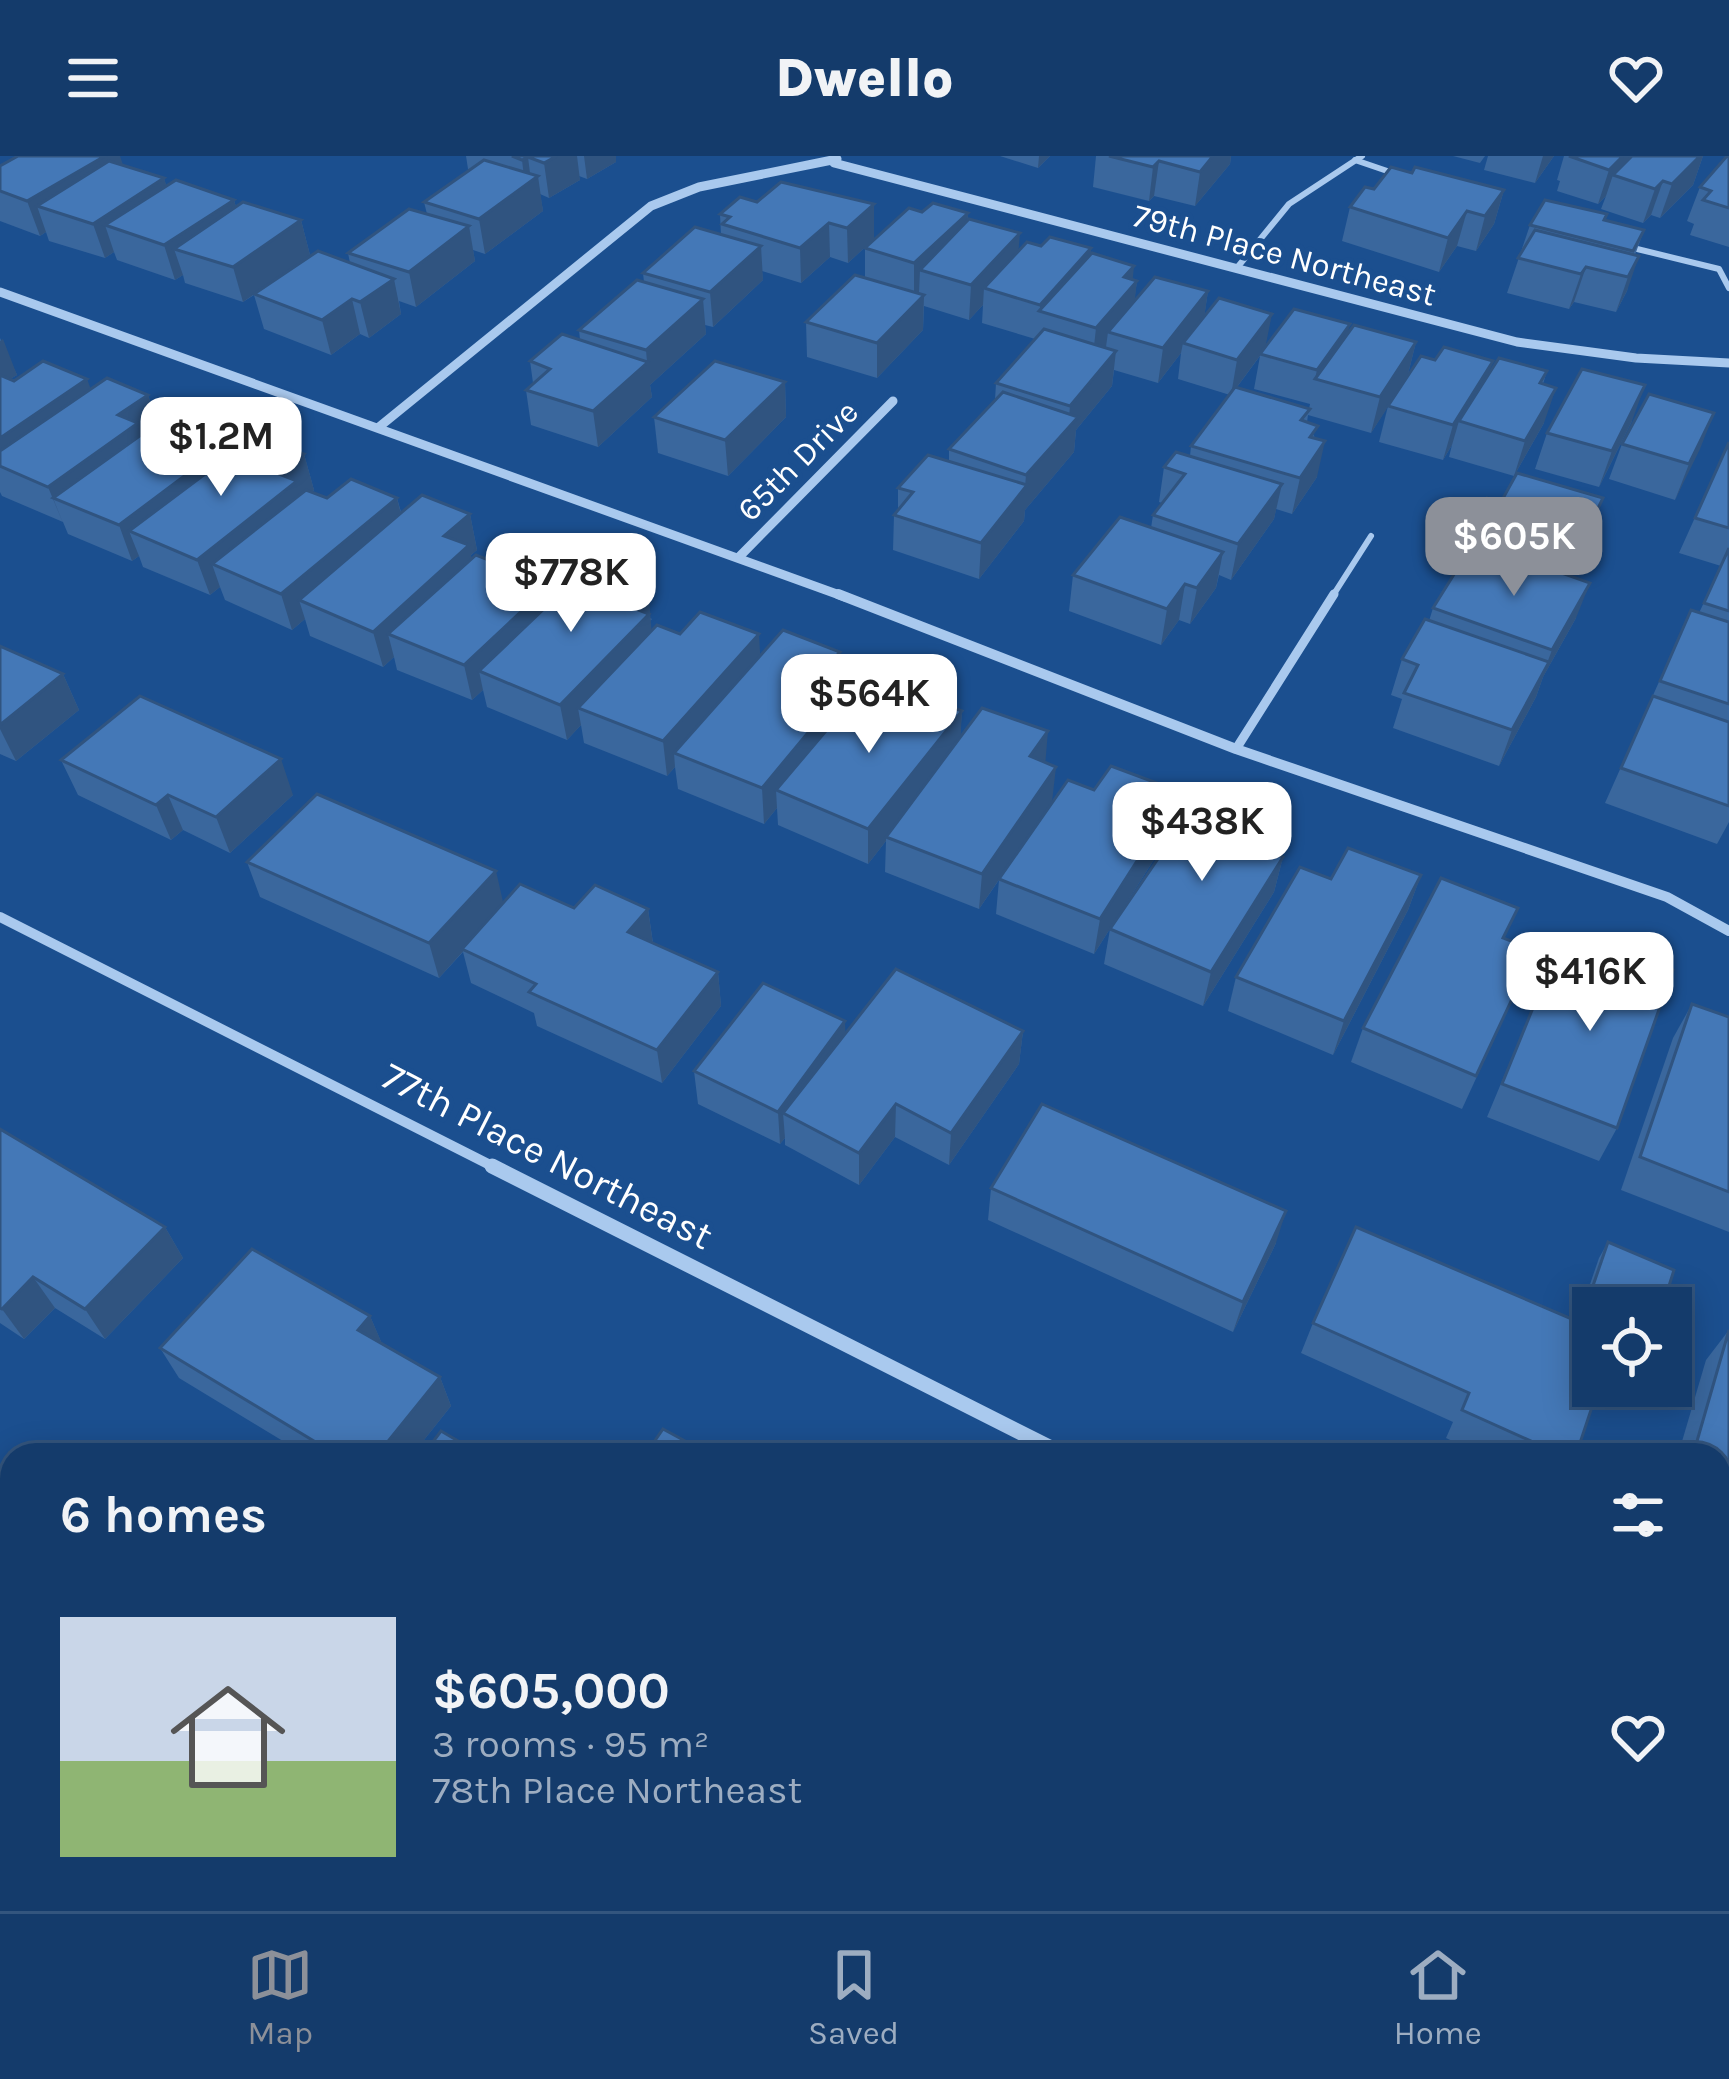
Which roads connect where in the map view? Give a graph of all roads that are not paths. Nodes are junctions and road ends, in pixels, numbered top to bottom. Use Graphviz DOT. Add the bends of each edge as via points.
graph roads {
  1 [pos="1359,158"];
  2 [pos="837,160"];
  3 [pos="1412,179"];
  4 [pos="1626,246"];
  5 [pos="1235,269"];
  6 [pos="1729,288"];
  7 [pos="0,292"];
  8 [pos="1729,363"];
  9 [pos="893,400"];
  10 [pos="379,428"];
  11 [pos="1371,536"];
  12 [pos="740,556"];
  13 [pos="1236,749"];
  14 [pos="0,916"];
  15 [pos="1729,931"];
  16 [pos="1041,1443"];
  1 -- 3 [label="lane"];
  1 -- 5 [label="lane" via="1289,204"];
  2 -- 5 [label="street, 79th Place Northeast"];
  2 -- 10 [label="street" via="700,187 651,206"];
  4 -- 6 [label="lane" via="1719,268"];
  5 -- 8 [label="street, 79th Place Northeast" via="1516,342"];
  7 -- 10 [label="street"];
  9 -- 12 [label="street, 65th Drive"];
  10 -- 12 [label="street"];
  11 -- 13 [label="lane"];
  12 -- 13 [label="street"];
  13 -- 15 [label="street" via="1667,897"];
  14 -- 16 [label="street, 77th Place Northeast"];
}
